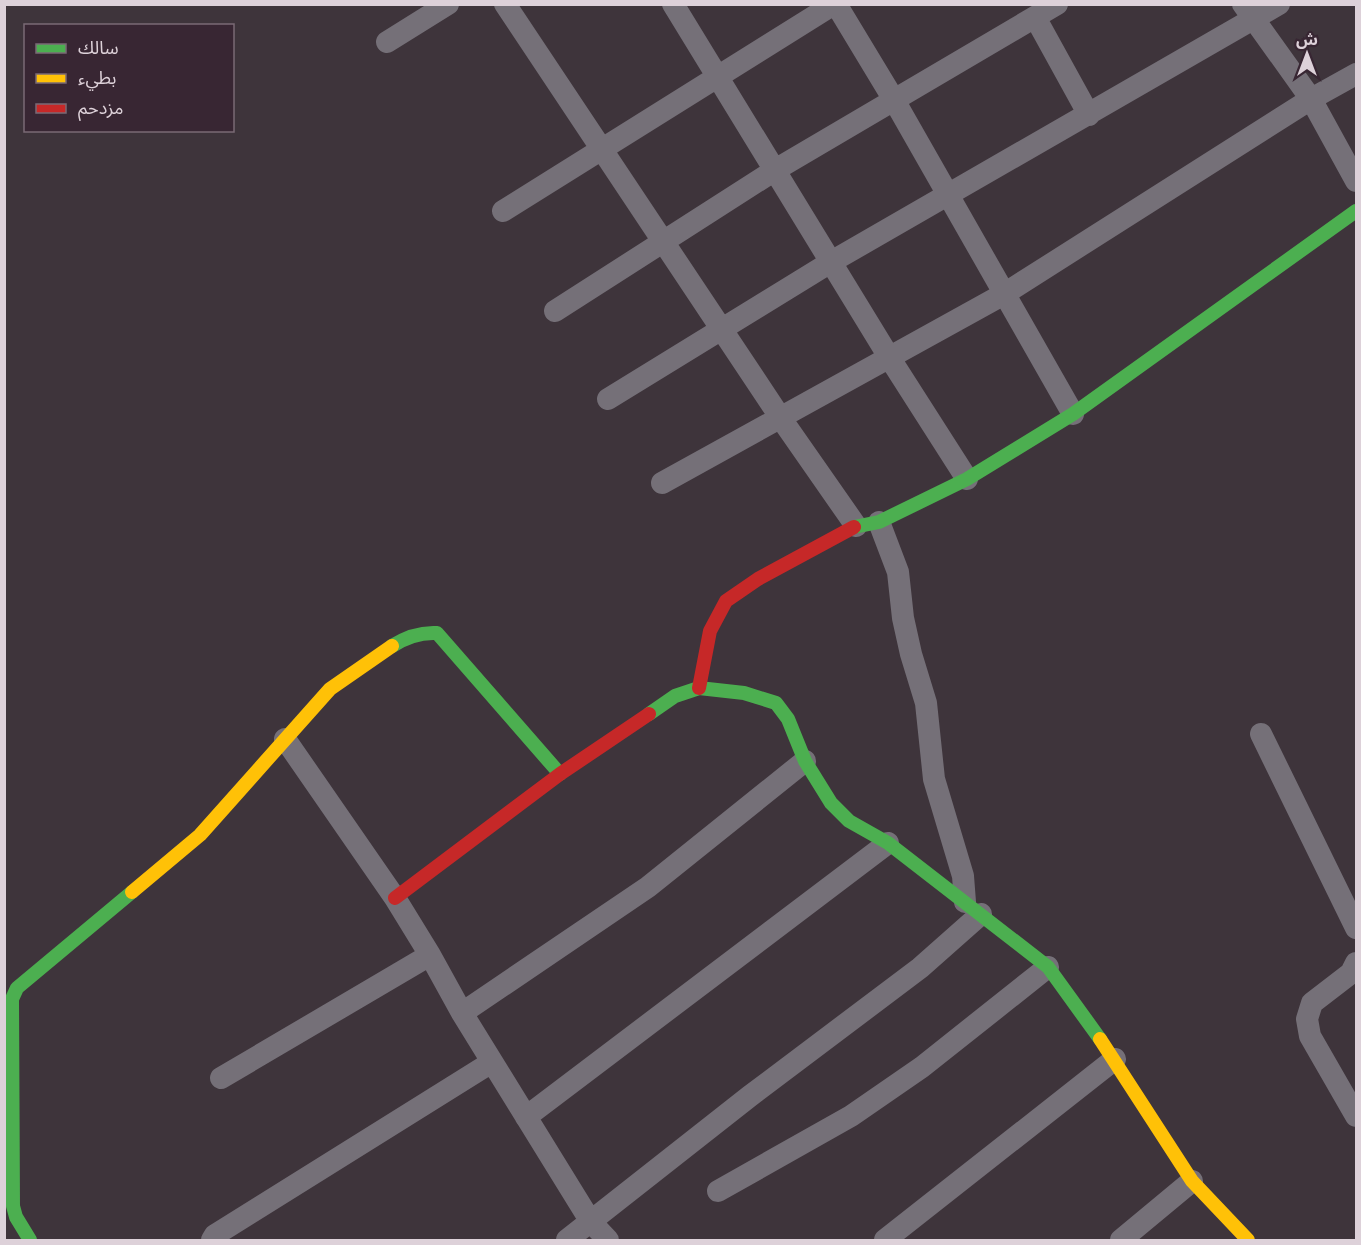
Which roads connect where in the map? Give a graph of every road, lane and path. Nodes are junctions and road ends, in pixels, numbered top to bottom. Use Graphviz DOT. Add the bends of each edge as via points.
graph roads {
  1 [pos="448,4"];
  2 [pos="505,4"];
  3 [pos="673,4"];
  4 [pos="835,4"];
  5 [pos="1057,4"];
  6 [pos="1279,4"];
  7 [pos="1248,12"];
  8 [pos="1035,17"];
  9 [pos="387,42"];
  10 [pos="1356,74"];
  11 [pos="718,77"];
  12 [pos="1311,99"];
  13 [pos="894,100"];
  14 [pos="1089,115"];
  15 [pos="602,148"];
  16 [pos="775,170"];
  17 [pos="1356,181"];
  18 [pos="949,195"];
  19 [pos="503,211"];
  20 [pos="1356,211"];
  21 [pos="664,241"];
  22 [pos="831,262"];
  23 [pos="1004,294"];
  24 [pos="555,311"];
  25 [pos="721,328"];
  26 [pos="889,357"];
  27 [pos="608,399"];
  28 [pos="1073,414"];
  29 [pos="780,417"];
  30 [pos="968,479"];
  31 [pos="662,483"];
  32 [pos="879,522"];
  33 [pos="856,526"];
  34 [pos="699,688"];
  35 [pos="1261,734"];
  36 [pos="285,739"];
  37 [pos="805,761"];
  38 [pos="560,774"];
  39 [pos="888,843"];
  40 [pos="395,898"];
  41 [pos="973,908"];
  42 [pos="1356,928"];
  43 [pos="430,955"];
  44 [pos="1356,963"];
  45 [pos="1048,967"];
  46 [pos="462,1013"];
  47 [pos="1115,1059"];
  48 [pos="492,1062"];
  49 [pos="221,1078"];
  50 [pos="1356,1116"];
  51 [pos="525,1117"];
  52 [pos="1192,1181"];
  53 [pos="718,1191"];
  54 [pos="591,1221"];
  55 [pos="30,1240"];
  56 [pos="212,1240"];
  57 [pos="567,1240"];
  58 [pos="608,1240"];
  59 [pos="885,1240"];
  60 [pos="1121,1240"];
  61 [pos="1248,1240"];
  1 -- 9 [label="street"];
  2 -- 15 [label="street"];
  3 -- 11 [label="street"];
  4 -- 11 [label="street"];
  4 -- 13 [label="street"];
  5 -- 8 [label="street"];
  6 -- 7 [label="street"];
  7 -- 12 [label="street"];
  7 -- 14 [label="street"];
  8 -- 13 [label="street"];
  8 -- 14 [label="street"];
  10 -- 12 [label="street"];
  11 -- 15 [label="street"];
  11 -- 16 [label="street"];
  12 -- 17 [label="street"];
  12 -- 23 [label="street"];
  13 -- 16 [label="street"];
  13 -- 18 [label="street"];
  14 -- 18 [label="street"];
  15 -- 19 [label="street"];
  15 -- 21 [label="street"];
  16 -- 21 [label="street"];
  16 -- 22 [label="street"];
  18 -- 22 [label="street"];
  18 -- 23 [label="street"];
  20 -- 28 [label="street"];
  21 -- 24 [label="street"];
  21 -- 25 [label="street"];
  22 -- 25 [label="street"];
  22 -- 26 [label="street"];
  23 -- 26 [label="street"];
  23 -- 28 [label="street"];
  25 -- 27 [label="street"];
  25 -- 29 [label="street"];
  26 -- 29 [label="street"];
  26 -- 30 [label="street"];
  28 -- 30 [label="street"];
  29 -- 31 [label="street"];
  29 -- 33 [label="street"];
  30 -- 32 [label="street"];
  32 -- 33 [label="street"];
  32 -- 41 [label="street" via="898,572 903,618 926,703 934,779"];
  33 -- 34 [label="street" via="758,579 726,601 710,631"];
  34 -- 37 [label="street" via="744,693 776,703 788,718"];
  34 -- 38 [label="street" via="675,696"];
  35 -- 42 [label="street"];
  36 -- 38 [label="street" via="330,689 383,652 423,632 437,633"];
  36 -- 40 [label="street"];
  36 -- 55 [label="street" via="200,835 17,988 12,999 13,1206"];
  37 -- 39 [label="street" via="831,802 849,821"];
  37 -- 46 [label="street" via="648,887"];
  38 -- 40 [label="street"];
  39 -- 41 [label="street"];
  39 -- 51 [label="street"];
  40 -- 43 [label="street"];
  41 -- 45 [label="street"];
  41 -- 54 [label="street" via="920,968"];
  43 -- 46 [label="street"];
  43 -- 49 [label="street"];
  44 -- 50 [label="street" via="1351,973 1312,1004 1307,1019 1310,1036"];
  45 -- 47 [label="street"];
  45 -- 53 [label="street" via="851,1116"];
  46 -- 48 [label="street"];
  47 -- 52 [label="street"];
  47 -- 59 [label="street"];
  48 -- 51 [label="street"];
  48 -- 56 [label="street"];
  51 -- 54 [label="street"];
  52 -- 60 [label="street"];
  52 -- 61 [label="street"];
  54 -- 57 [label="street"];
  54 -- 58 [label="street"];
}
